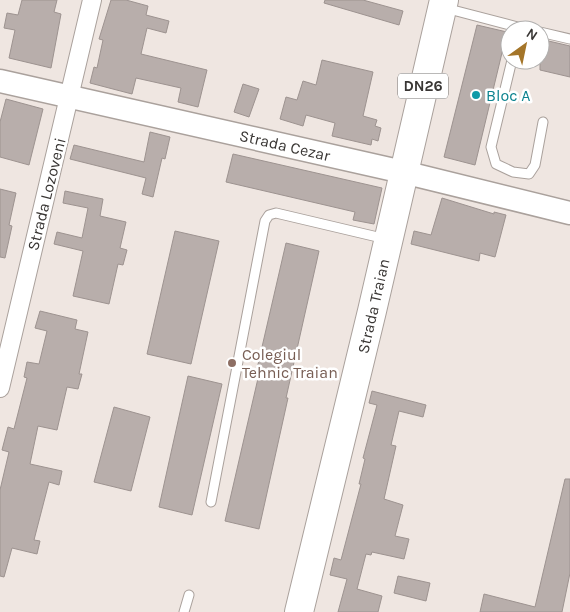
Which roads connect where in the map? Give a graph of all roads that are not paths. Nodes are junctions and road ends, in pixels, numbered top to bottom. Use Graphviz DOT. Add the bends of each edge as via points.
graph roads {
  1 [pos="92,0"];
  2 [pos="443,4"];
  3 [pos="500,23"];
  4 [pos="550,34"];
  5 [pos="570,39"];
  6 [pos="510,70"];
  7 [pos="0,81"];
  8 [pos="70,96"];
  9 [pos="543,122"];
  10 [pos="403,172"];
  11 [pos="570,213"];
  12 [pos="389,239"];
  13 [pos="0,388"];
  14 [pos="211,502"];
  15 [pos="189,595"];
  16 [pos="184,612"];
  17 [pos="299,612"];
  1 -- 8 [label="street, Strada Lozoveni"];
  2 -- 3 [label="lane"];
  2 -- 10 [label="main road, Strada Traian / DN26"];
  4 -- 5 [label="lane"];
  6 -- 9 [label="lane" via="492,148 496,164 513,172 529,174 535,166"];
  7 -- 8 [label="street, Strada Cezar"];
  8 -- 10 [label="street, Strada Cezar"];
  8 -- 13 [label="street, Strada Lozoveni"];
  10 -- 11 [label="street, Strada Cezar"];
  10 -- 12 [label="main road, Strada Traian / DN26"];
  12 -- 14 [label="lane" via="276,212 269,215 265,221"];
  12 -- 17 [label="main road, Strada Traian / DN26"];
  15 -- 16 [label="lane"];
}
